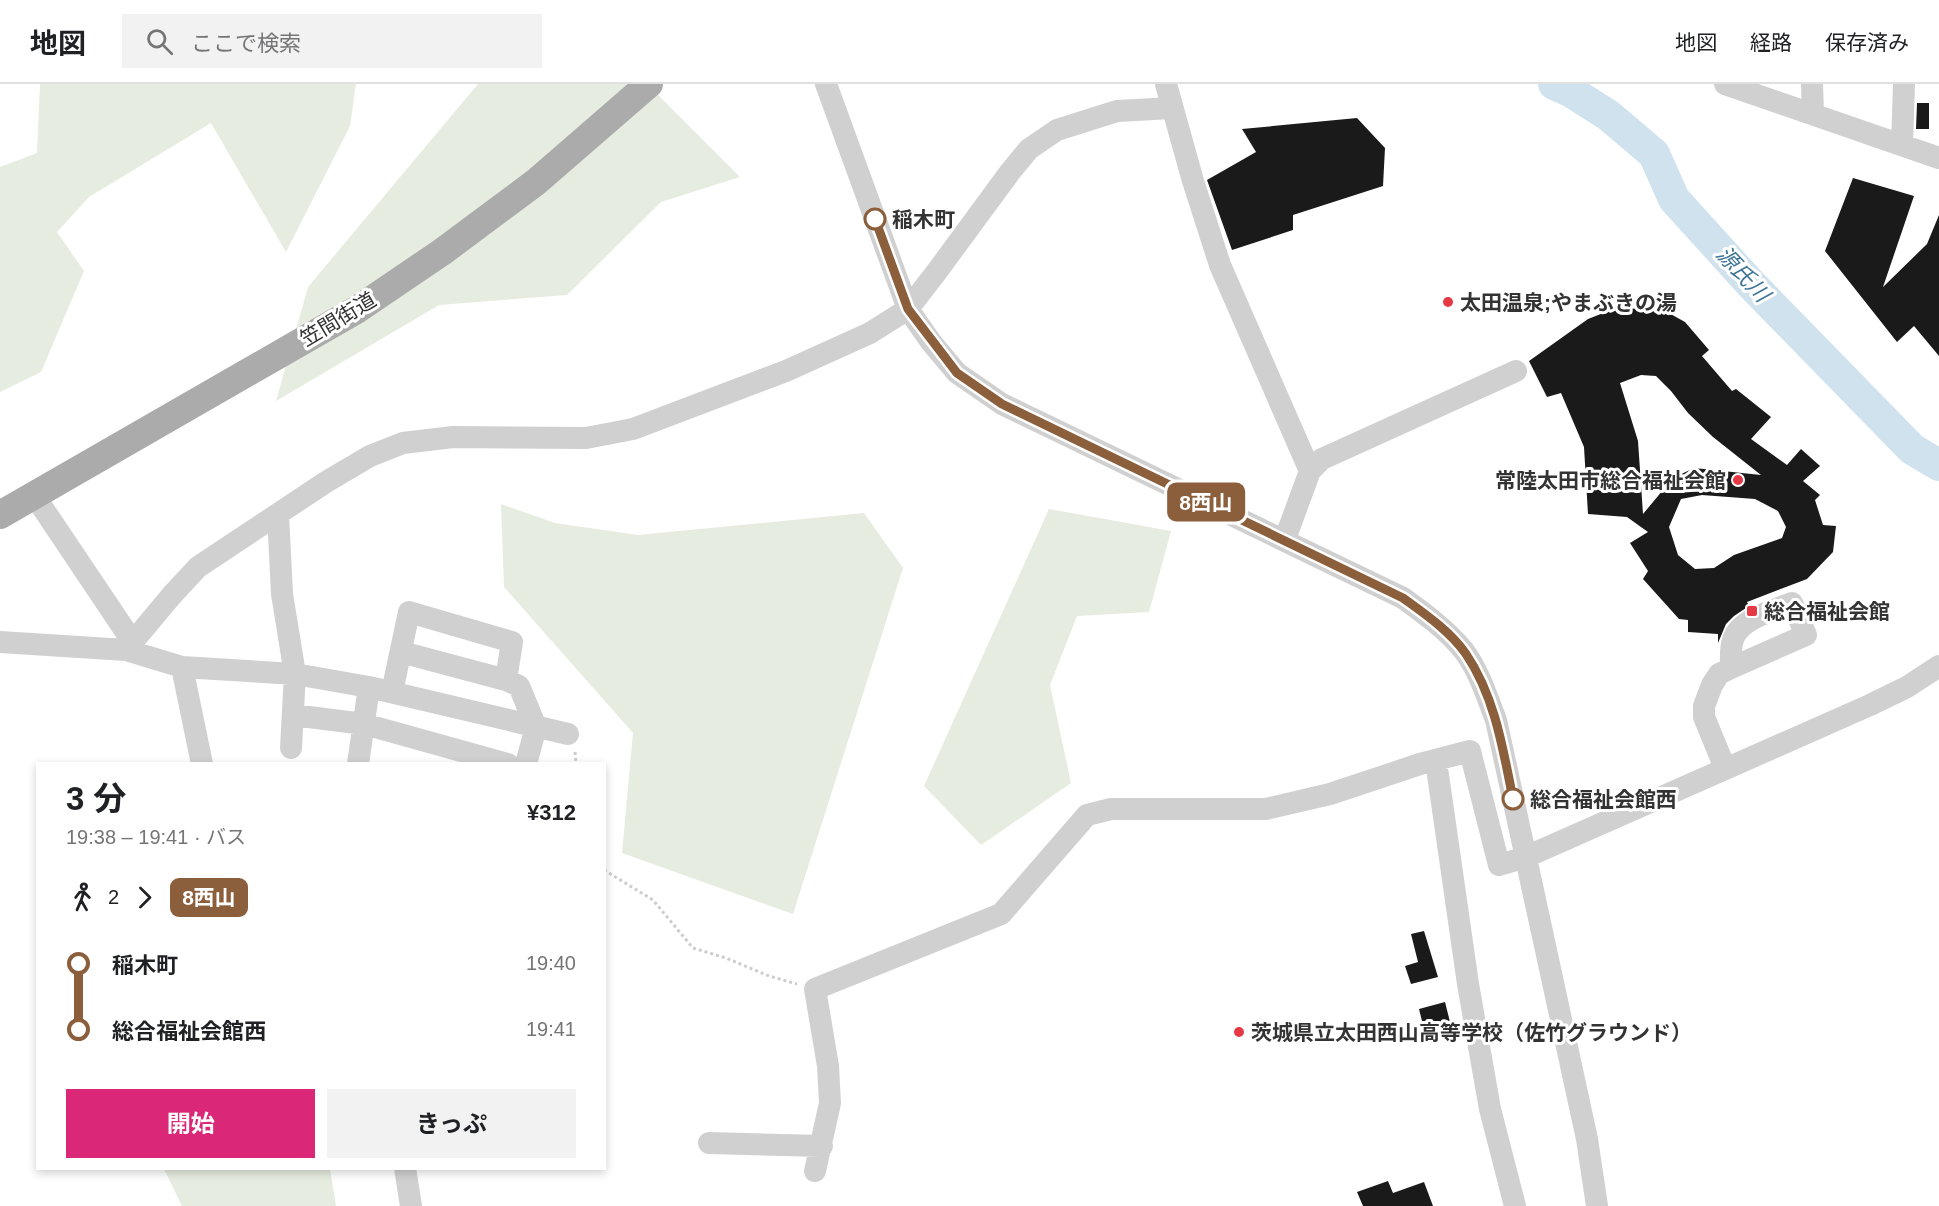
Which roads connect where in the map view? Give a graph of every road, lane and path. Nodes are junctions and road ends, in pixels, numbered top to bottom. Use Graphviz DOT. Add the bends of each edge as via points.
graph roads {
  1 [pos="649,84"];
  2 [pos="826,84"];
  3 [pos="1725,84"];
  4 [pos="1812,84"];
  5 [pos="1904,84"];
  6 [pos="1169,94"];
  7 [pos="1813,114"];
  8 [pos="1902,145"];
  9 [pos="1939,158"];
  10 [pos="908,309"];
  11 [pos="1516,371"];
  12 [pos="1310,471"];
  13 [pos="34,495"];
  14 [pos="278,514"];
  15 [pos="0,515"];
  16 [pos="1285,540"];
  17 [pos="0,642"];
  18 [pos="129,646"];
  19 [pos="401,652"];
  20 [pos="1939,666"];
  21 [pos="182,667"];
  22 [pos="1731,668"];
  23 [pos="295,674"];
  24 [pos="506,680"];
  25 [pos="369,687"];
  26 [pos="392,692"];
  27 [pos="293,715"];
  28 [pos="364,724"];
  29 [pos="536,727"];
  30 [pos="568,734"];
  31 [pos="291,748"];
  32 [pos="1436,761"];
  33 [pos="201,762"];
  34 [pos="358,762"];
  35 [pos="501,762"];
  36 [pos="527,762"];
  37 [pos="1725,768"];
  38 [pos="1526,857"];
  39 [pos="606,871"];
  40 [pos="815,988"];
  41 [pos="709,1143"];
  42 [pos="822,1146"];
  43 [pos="405,1170"];
  44 [pos="815,1171"];
  45 [pos="411,1206"];
  46 [pos="1515,1206"];
  47 [pos="1598,1206"];
  1 -- 13 [label="main road, 笠間街道" via="536,182 358,309"];
  2 -- 10 [label="street"];
  3 -- 7 [label="street"];
  4 -- 7 [label="street"];
  5 -- 8 [label="street"];
  6 -- 10 [label="street" via="1057,130 1029,149"];
  6 -- 12 [label="street" via="1220,265"];
  7 -- 8 [label="street"];
  8 -- 9 [label="street"];
  10 -- 14 [label="street" via="870,333 786,371 633,429 586,438 453,437 403,443 370,456"];
  10 -- 16 [label="street" via="957,373 1002,404"];
  11 -- 12 [label="street" via="1322,459"];
  12 -- 16 [label="street"];
  13 -- 15 [label="main road, 笠間街道"];
  13 -- 18 [label="street"];
  14 -- 18 [label="street" via="198,567"];
  14 -- 23 [label="street" via="282,594"];
  16 -- 38 [label="street" via="1403,598 1440,626 1465,652 1496,720"];
  17 -- 18 [label="street"];
  18 -- 21 [label="street"];
  19 -- 24 [label="street"];
  19 -- 24 [label="street" via="409,612 512,642"];
  19 -- 26 [label="street"];
  20 -- 37 [label="street" via="1870,705"];
  21 -- 23 [label="street"];
  21 -- 33 [label="street"];
  22 -- 37 [label="street" via="1719,674 1704,706 1704,717"];
  23 -- 25 [label="street"];
  23 -- 27 [label="street"];
  24 -- 29 [label="street" via="519,686"];
  25 -- 26 [label="street"];
  25 -- 28 [label="street"];
  26 -- 29 [label="street"];
  27 -- 28 [label="street"];
  27 -- 31 [label="street"];
  28 -- 34 [label="street"];
  28 -- 35 [label="street"];
  29 -- 30 [label="street"];
  29 -- 36 [label="street"];
  32 -- 38 [label="street" via="1470,751 1499,865"];
  32 -- 40 [label="street" via="1266,809 1111,809 1087,816 1001,914"];
  32 -- 46 [label="street" via="1490,1109"];
  37 -- 38 [label="street"];
  38 -- 47 [label="street"];
  39 -- 40 [label="path" via="652,900 693,948"];
  40 -- 42 [label="street" via="830,1103"];
  41 -- 42 [label="street"];
  42 -- 44 [label="street"];
  43 -- 45 [label="street"];
}
